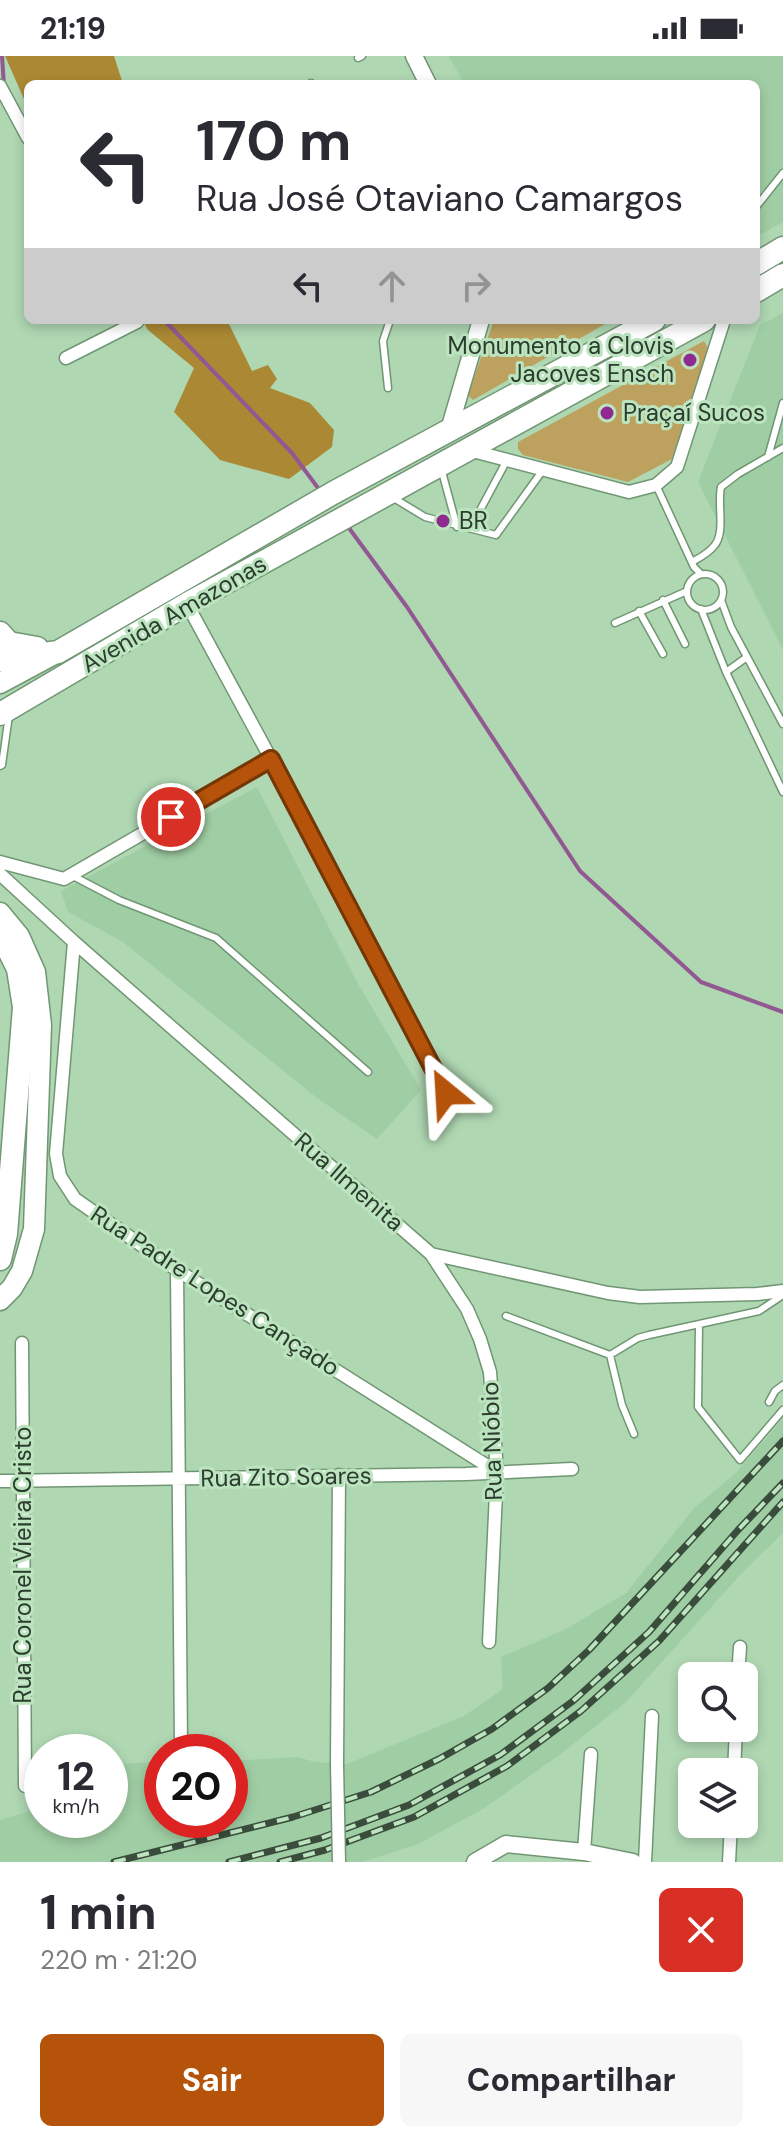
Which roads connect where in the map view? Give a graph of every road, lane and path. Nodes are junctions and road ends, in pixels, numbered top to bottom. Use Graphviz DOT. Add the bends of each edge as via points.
graph roads {
  1 [pos="414,56"];
  2 [pos="426,80"];
  3 [pos="0,86"];
  4 [pos="24,131"];
  5 [pos="783,173"];
  6 [pos="760,202"];
  7 [pos="783,248"];
  8 [pos="760,262"];
  9 [pos="783,275"];
  10 [pos="760,289"];
  11 [pos="133,324"];
  12 [pos="389,324"];
  13 [pos="480,324"];
  14 [pos="647,324"];
  15 [pos="697,324"];
  16 [pos="723,324"];
  17 [pos="66,358"];
  18 [pos="388,388"];
  19 [pos="783,403"];
  20 [pos="449,430"];
  21 [pos="783,448"];
  22 [pos="469,450"];
  23 [pos="768,457"];
  24 [pos="507,460"];
  25 [pos="440,466"];
  26 [pos="543,470"];
  27 [pos="656,485"];
  28 [pos="389,495"];
  29 [pos="457,527"];
  30 [pos="471,527"];
  31 [pos="692,562"];
  32 [pos="701,574"];
  33 [pos="687,591"];
  34 [pos="663,600"];
  35 [pos="721,600"];
  36 [pos="187,604"];
  37 [pos="701,609"];
  38 [pos="639,611"];
  39 [pos="615,623"];
  40 [pos="0,633"];
  41 [pos="685,644"];
  42 [pos="58,652"];
  43 [pos="663,654"];
  44 [pos="747,657"];
  45 [pos="0,660"];
  46 [pos="726,672"];
  47 [pos="0,683"];
  48 [pos="5,711"];
  49 [pos="783,724"];
  50 [pos="271,759"];
  51 [pos="0,766"];
  52 [pos="783,792"];
  53 [pos="0,862"];
  54 [pos="0,874"];
  55 [pos="71,875"];
  56 [pos="0,913"];
  57 [pos="0,932"];
  58 [pos="74,942"];
  59 [pos="368,1072"];
  60 [pos="446,1093"];
  61 [pos="431,1254"];
  62 [pos="0,1259"];
  63 [pos="177,1270"];
  64 [pos="783,1293"];
  65 [pos="0,1300"];
  66 [pos="506,1316"];
  67 [pos="699,1325"];
  68 [pos="22,1343"];
  69 [pos="610,1355"];
  70 [pos="783,1385"];
  71 [pos="769,1402"];
  72 [pos="783,1410"];
  73 [pos="634,1434"];
  74 [pos="572,1469"];
  75 [pos="497,1472"];
  76 [pos="339,1475"];
  77 [pos="179,1479"];
  78 [pos="22,1480"];
  79 [pos="0,1481"];
  80 [pos="489,1642"];
  81 [pos="740,1647"];
  82 [pos="739,1662"];
  83 [pos="652,1716"];
  84 [pos="24,1734"];
  85 [pos="181,1734"];
  86 [pos="591,1754"];
  87 [pos="730,1838"];
  88 [pos="584,1852"];
  89 [pos="339,1862"];
  90 [pos="475,1862"];
  91 [pos="633,1862"];
  92 [pos="645,1862"];
  93 [pos="729,1862"];
  1 -- 2 [label="street"];
  3 -- 4 [label="street"];
  5 -- 6 [label="lane"];
  7 -- 8 [label="highway"];
  9 -- 10 [label="highway"];
  11 -- 17 [label="street"];
  12 -- 18 [label="lane" via="383,341"];
  13 -- 20 [label="street"];
  14 -- 20 [label="highway, Avenida Amazonas"];
  15 -- 22 [label="highway, Avenida Amazonas"];
  16 -- 27 [label="street" via="677,467"];
  19 -- 23 [label="lane"];
  20 -- 42 [label="highway, Avenida Amazonas"];
  21 -- 23 [label="lane"];
  22 -- 24 [label="street"];
  22 -- 25 [label="highway, Avenida Amazonas"];
  23 -- 31 [label="lane" via="721,487 720,536"];
  24 -- 26 [label="street"];
  24 -- 30 [label="lane"];
  25 -- 28 [label="highway, Avenida Amazonas"];
  25 -- 29 [label="lane"];
  26 -- 27 [label="street" via="629,492"];
  26 -- 30 [label="lane" via="496,535"];
  27 -- 31 [label="lane"];
  28 -- 29 [label="lane" via="425,517"];
  28 -- 36 [label="highway, Avenida Amazonas"];
  29 -- 30 [label="lane"];
  31 -- 32 [label="lane"];
  32 -- 33 [label="lane"];
  32 -- 35 [label="lane" via="721,584"];
  33 -- 34 [label="lane"];
  33 -- 37 [label="lane" via="688,599"];
  34 -- 38 [label="lane"];
  34 -- 41 [label="lane"];
  35 -- 37 [label="lane"];
  35 -- 44 [label="lane"];
  36 -- 48 [label="highway, Avenida Amazonas"];
  36 -- 50 [label="street"];
  37 -- 46 [label="lane"];
  38 -- 39 [label="lane"];
  38 -- 43 [label="lane"];
  40 -- 42 [label="highway" via="9,643"];
  42 -- 45 [label="highway"];
  42 -- 47 [label="main road, Avenida Amazonas"];
  44 -- 46 [label="lane"];
  44 -- 49 [label="lane"];
  46 -- 52 [label="lane"];
  48 -- 51 [label="lane"];
  50 -- 55 [label="street"];
  50 -- 60 [label="lane"];
  53 -- 55 [label="street" via="64,879"];
  54 -- 58 [label="street, Rua Ilmenita"];
  55 -- 59 [label="lane" via="216,938"];
  56 -- 65 [label="main road" via="19,936 35,972 41,1025 34,1229 22,1271"];
  57 -- 62 [label="highway" via="18,969 24,1007"];
  58 -- 61 [label="street, Rua Ilmenita"];
  58 -- 63 [label="street, Rua Padre Lopes Cançado" via="56,1154 60,1176 75,1199"];
  61 -- 64 [label="street, Rua Ilmenita" via="640,1297"];
  61 -- 75 [label="street, Rua Nióbio" via="467,1309 490,1372"];
  63 -- 75 [label="street, Rua Padre Lopes Cançado"];
  63 -- 77 [label="street"];
  64 -- 67 [label="lane" via="759,1311"];
  66 -- 69 [label="lane"];
  67 -- 69 [label="lane" via="638,1338"];
  67 -- 72 [label="lane" via="698,1407 740,1460"];
  68 -- 78 [label="street, Rua Coronel Vieira Cristo"];
  69 -- 73 [label="lane"];
  70 -- 71 [label="lane"];
  74 -- 75 [label="street, Rua Zito Soares"];
  75 -- 76 [label="street, Rua Zito Soares"];
  75 -- 80 [label="street, Rua Nióbio"];
  76 -- 77 [label="street, Rua Zito Soares"];
  76 -- 89 [label="street, bridge"];
  77 -- 78 [label="street, Rua Zito Soares"];
  77 -- 85 [label="street"];
  78 -- 79 [label="street, Rua Zito Soares"];
  78 -- 84 [label="street, Rua Coronel Vieira Cristo"];
  81 -- 82 [label="street"];
  83 -- 92 [label="street"];
  86 -- 88 [label="street"];
  87 -- 93 [label="street"];
  88 -- 90 [label="street" via="506,1844"];
  88 -- 91 [label="street"];
}
